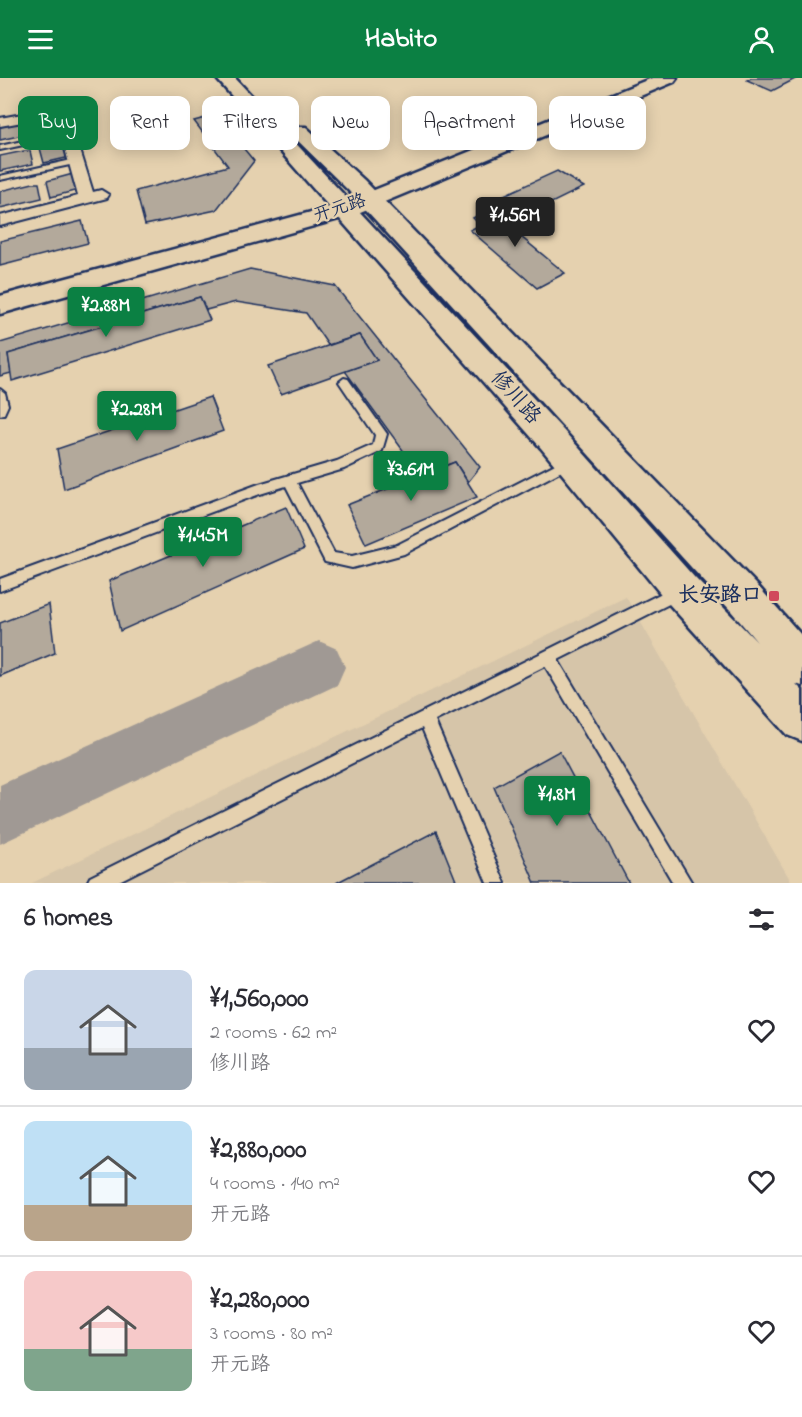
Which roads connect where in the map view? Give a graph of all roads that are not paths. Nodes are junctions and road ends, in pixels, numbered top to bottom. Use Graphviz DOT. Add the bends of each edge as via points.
graph roads {
  1 [pos="225,78"];
  2 [pos="243,78"];
  3 [pos="622,78"];
  4 [pos="668,78"];
  5 [pos="18,119"];
  6 [pos="0,122"];
  7 [pos="18,143"];
  8 [pos="0,147"];
  9 [pos="72,150"];
  10 [pos="76,161"];
  11 [pos="0,178"];
  12 [pos="351,197"];
  13 [pos="0,221"];
  14 [pos="0,284"];
  15 [pos="0,305"];
  16 [pos="344,382"];
  17 [pos="0,393"];
  18 [pos="0,411"];
  19 [pos="571,461"];
  20 [pos="289,480"];
  21 [pos="0,585"];
  22 [pos="682,591"];
  23 [pos="548,657"];
  24 [pos="802,666"];
  25 [pos="426,718"];
  26 [pos="802,720"];
  27 [pos="96,883"];
  28 [pos="496,883"];
  29 [pos="683,883"];
  1 -- 12 [label="main road, 修川路"];
  2 -- 12 [label="main road, 修川路"];
  3 -- 12 [label="main road, 开元路"];
  4 -- 12 [label="main road, 开元路"];
  5 -- 6 [label="street"];
  7 -- 8 [label="lane"];
  9 -- 10 [label="street"];
  10 -- 11 [label="lane"];
  10 -- 13 [label="street" via="94,196"];
  12 -- 14 [label="main road, 开元路"];
  12 -- 15 [label="main road, 开元路"];
  12 -- 19 [label="main road, 修川路"];
  12 -- 24 [label="main road, 修川路" via="744,598"];
  16 -- 20 [label="lane" via="381,434 378,448 340,465"];
  17 -- 18 [label="lane"];
  19 -- 20 [label="lane" via="399,550 352,562 330,558"];
  19 -- 22 [label="main road, 修川路"];
  20 -- 21 [label="lane"];
  22 -- 23 [label="lane"];
  22 -- 26 [label="main road, 修川路"];
  23 -- 25 [label="lane"];
  23 -- 29 [label="lane"];
  25 -- 27 [label="lane"];
  25 -- 28 [label="lane"];
}
